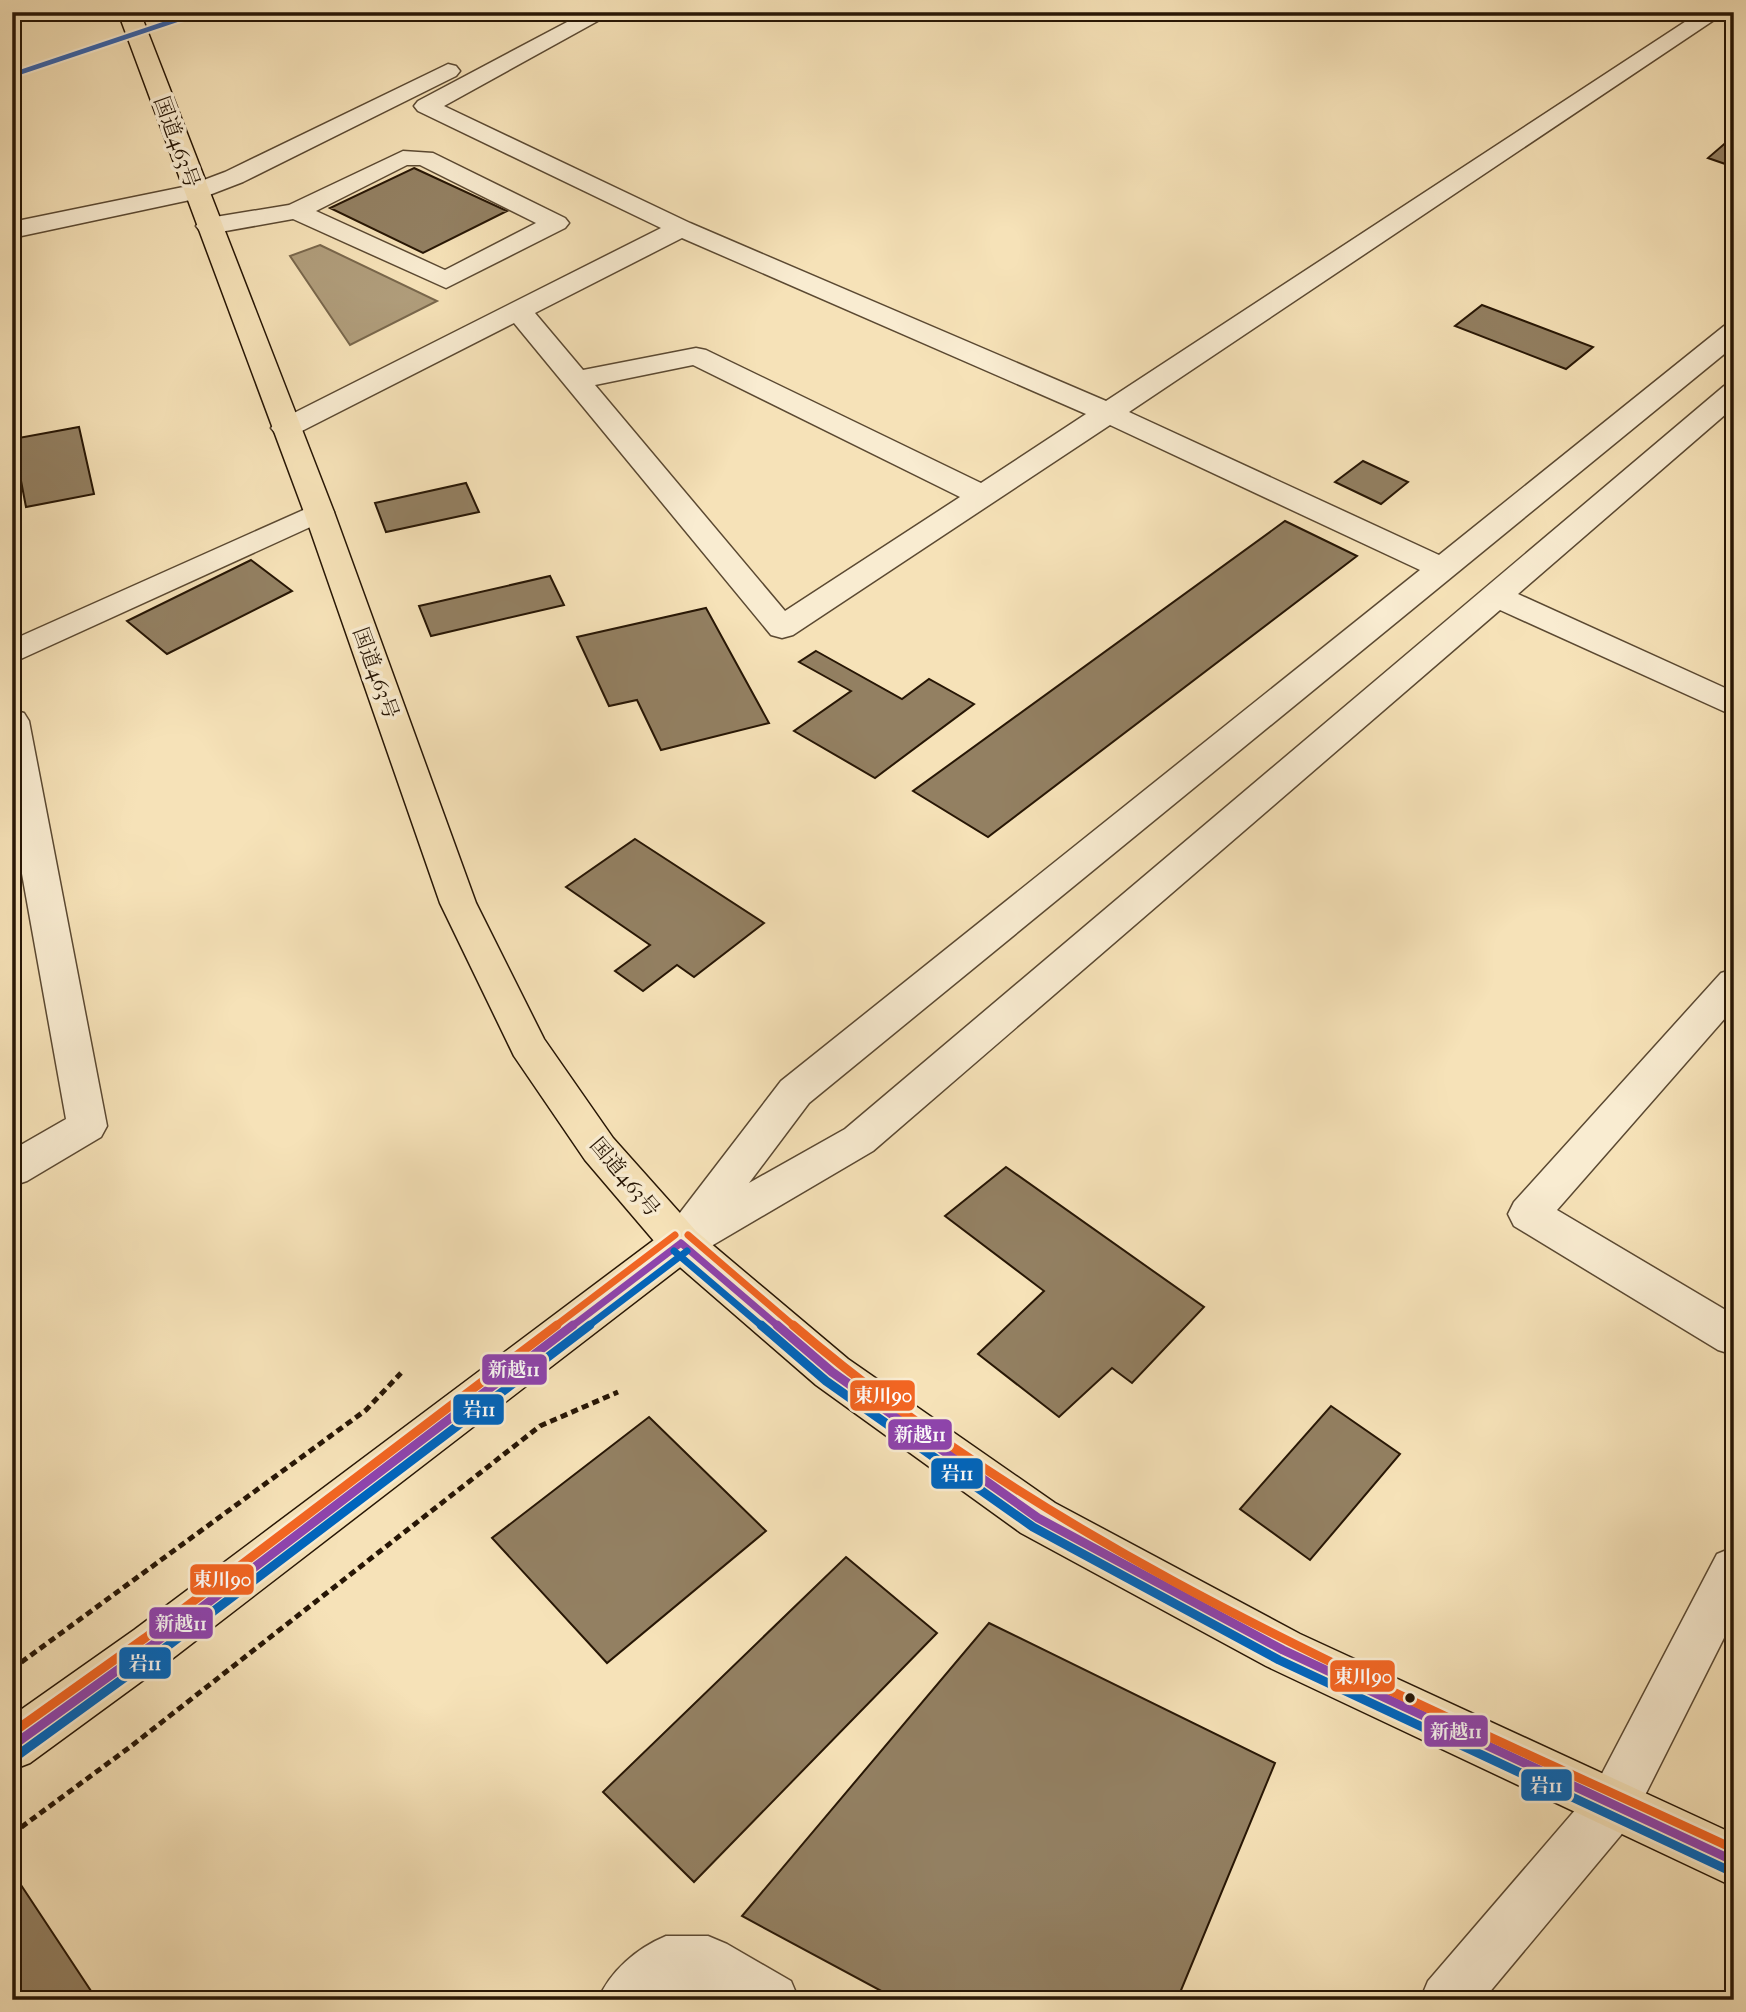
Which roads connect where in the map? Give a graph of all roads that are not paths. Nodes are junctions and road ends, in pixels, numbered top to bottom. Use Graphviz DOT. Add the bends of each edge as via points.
graph roads {
  1 [pos="129,12"];
  2 [pos="561,12"];
  3 [pos="603,12"];
  4 [pos="1706,14"];
  5 [pos="195,192"];
  6 [pos="296,211"];
  7 [pos="209,226"];
  8 [pos="681,228"];
  9 [pos="12,230"];
  10 [pos="519,311"];
  11 [pos="1734,332"];
  12 [pos="576,380"];
  13 [pos="1734,392"];
  14 [pos="1106,412"];
  15 [pos="286,428"];
  16 [pos="981,495"];
  17 [pos="318,512"];
  18 [pos="1444,569"];
  19 [pos="1494,595"];
  20 [pos="12,653"];
  21 [pos="1734,705"];
  22 [pos="12,721"];
  23 [pos="1734,983"];
  24 [pos="13,1168"];
  25 [pos="681,1243"];
  26 [pos="1734,1337"];
  27 [pos="1734,1569"];
  28 [pos="12,1746"];
  29 [pos="1613,1805"];
  30 [pos="1734,1861"];
  31 [pos="625,2000"];
  32 [pos="772,2000"];
  33 [pos="1447,2000"];
  1 -- 5 [label="main road, 国道463号"];
  2 -- 5 [label="street" via="382,106"];
  3 -- 8 [label="street" via="426,106"];
  4 -- 14 [label="street"];
  5 -- 7 [label="main road, 国道463号"];
  5 -- 9 [label="street"];
  6 -- 6 [label="street" via="446,280 556,223 424,158 403,159"];
  6 -- 7 [label="street"];
  7 -- 15 [label="main road, 国道463号"];
  8 -- 10 [label="street"];
  8 -- 14 [label="street"];
  10 -- 12 [label="street"];
  10 -- 15 [label="street"];
  11 -- 18 [label="street"];
  12 -- 16 [label="street" via="696,356"];
  12 -- 16 [label="street" via="782,628"];
  13 -- 19 [label="street"];
  14 -- 16 [label="street"];
  14 -- 18 [label="street"];
  15 -- 17 [label="main road, 国道463号"];
  17 -- 20 [label="street"];
  17 -- 25 [label="main road, 国道463号" via="458,903 522,1034 599,1149"];
  18 -- 25 [label="street" via="796,1092"];
  19 -- 21 [label="street"];
  19 -- 25 [label="street" via="859,1140"];
  22 -- 24 [label="street" via="87,1126"];
  23 -- 26 [label="street" via="1529,1214"];
  25 -- 28 [label="main road" via="151,1646"];
  25 -- 29 [label="main road, 国道463号" via="832,1372 1038,1518 1283,1650"];
  27 -- 29 [label="street"];
  29 -- 30 [label="main road, 国道463号"];
  29 -- 33 [label="street"];
  31 -- 32 [label="street" via="666,1963 708,1963"];
}
